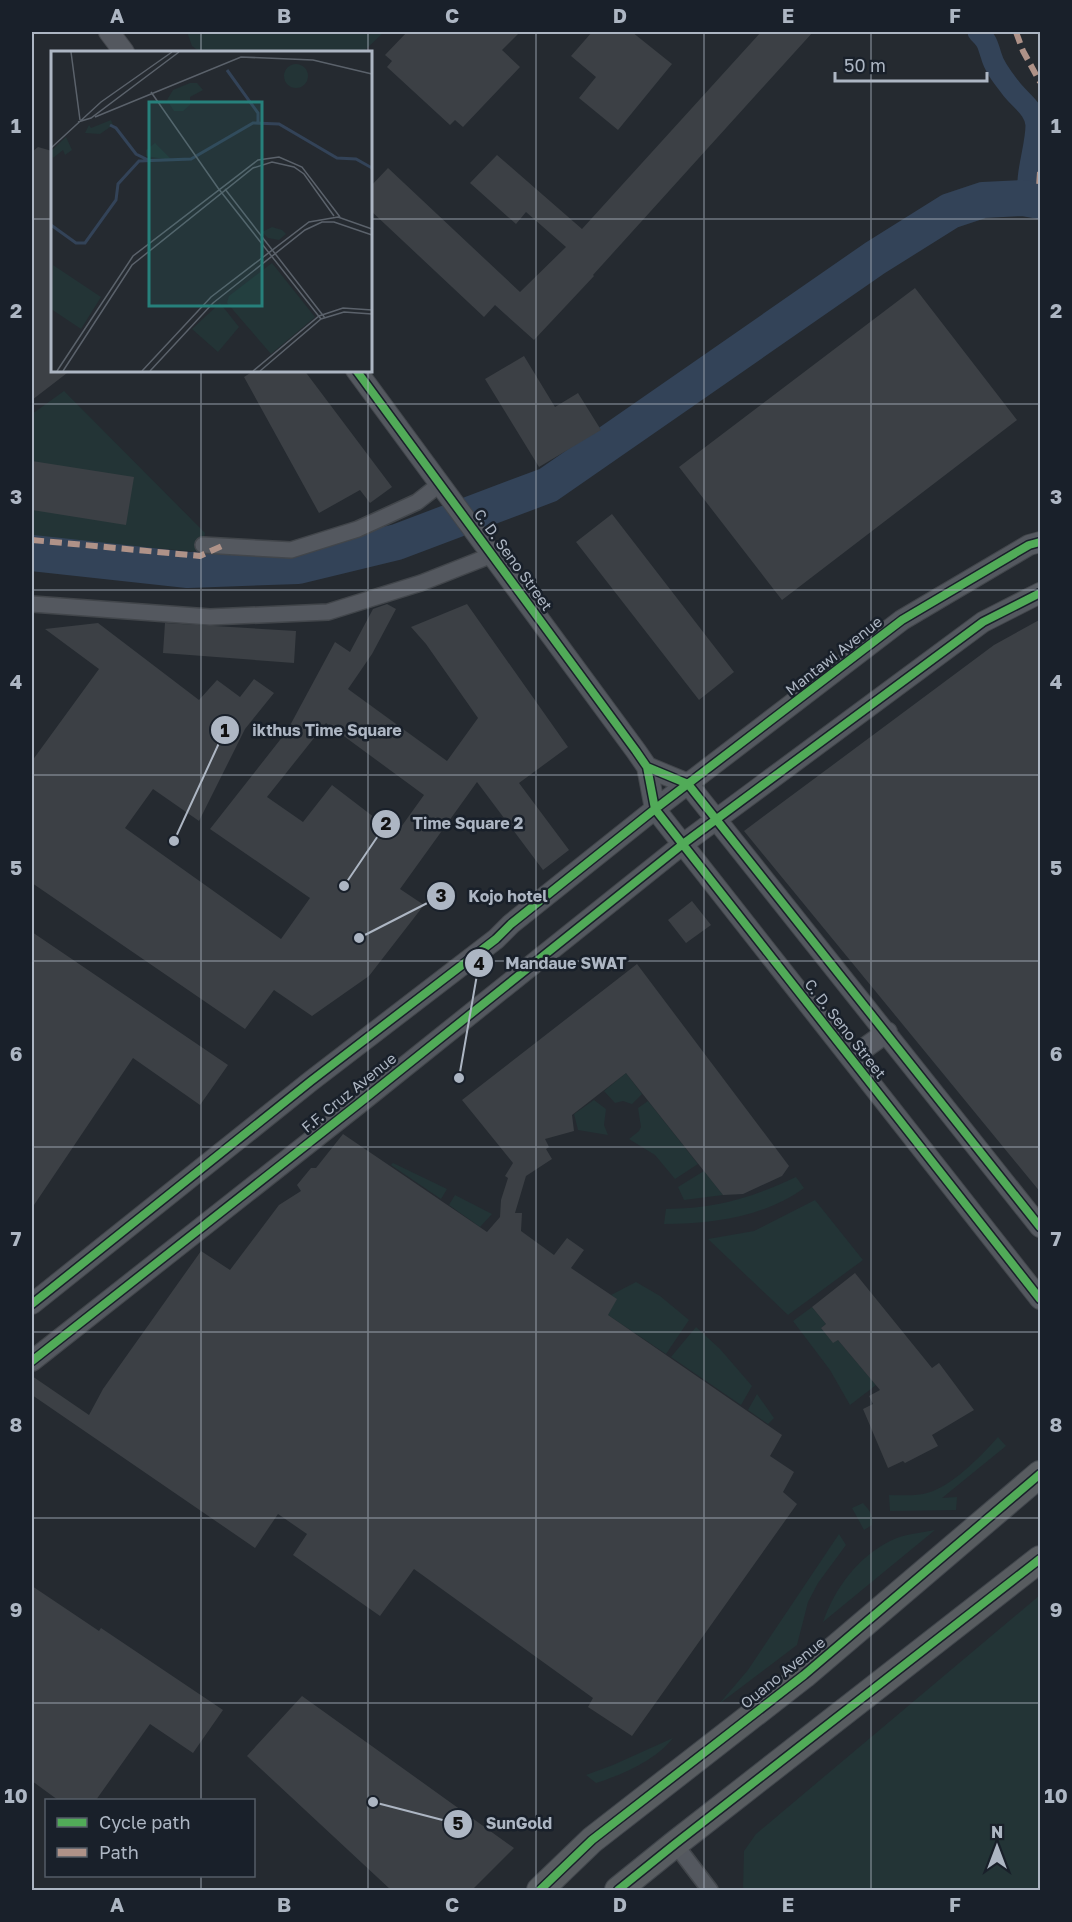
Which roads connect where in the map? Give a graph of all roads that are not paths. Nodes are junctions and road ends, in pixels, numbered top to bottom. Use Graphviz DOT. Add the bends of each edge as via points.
graph roads {
  1 [pos="109,32"];
  2 [pos="123,51"];
  3 [pos="357,372"];
  4 [pos="440,484"];
  5 [pos="1041,542"];
  6 [pos="203,545"];
  7 [pos="488,548"];
  8 [pos="1041,593"];
  9 [pos="32,604"];
  10 [pos="647,767"];
  11 [pos="688,784"];
  12 [pos="655,809"];
  13 [pos="717,819"];
  14 [pos="683,844"];
  15 [pos="887,1032"];
  16 [pos="851,1058"];
  17 [pos="1041,1227"];
  18 [pos="1041,1299"];
  19 [pos="32,1304"];
  20 [pos="32,1361"];
  21 [pos="1041,1474"];
  22 [pos="1041,1559"];
  23 [pos="675,1844"];
  24 [pos="540,1890"];
  25 [pos="618,1890"];
  26 [pos="710,1890"];
  1 -- 2 [label="street"];
  3 -- 4 [label="street, C. D. Seno Street"];
  4 -- 6 [label="street" via="417,502 358,529 291,550"];
  4 -- 7 [label="street, C. D. Seno Street"];
  5 -- 11 [label="street, Mantawi Avenue" via="1029,545 902,620"];
  7 -- 9 [label="street" via="421,583 328,612 210,617"];
  7 -- 10 [label="street, C. D. Seno Street"];
  8 -- 13 [label="street" via="983,622"];
  10 -- 11 [label="street, C. D. Seno Street"];
  10 -- 12 [label="street, C. D. Seno Street"];
  11 -- 12 [label="street, Mantawi Avenue"];
  11 -- 13 [label="street, C. D. Seno Street"];
  12 -- 14 [label="street, C. D. Seno Street"];
  12 -- 19 [label="street, F.F. Cruz Avenue"];
  13 -- 14 [label="street"];
  13 -- 15 [label="street, C. D. Seno Street"];
  14 -- 16 [label="street, C. D. Seno Street"];
  14 -- 20 [label="street, F.F. Cruz Avenue"];
  15 -- 16 [label="street"];
  15 -- 17 [label="street, C. D. Seno Street"];
  16 -- 18 [label="street, C. D. Seno Street"];
  21 -- 24 [label="highway, Ouano Avenue" via="804,1675 592,1840"];
  22 -- 23 [label="highway"];
  23 -- 25 [label="highway"];
  23 -- 26 [label="street"];
}
